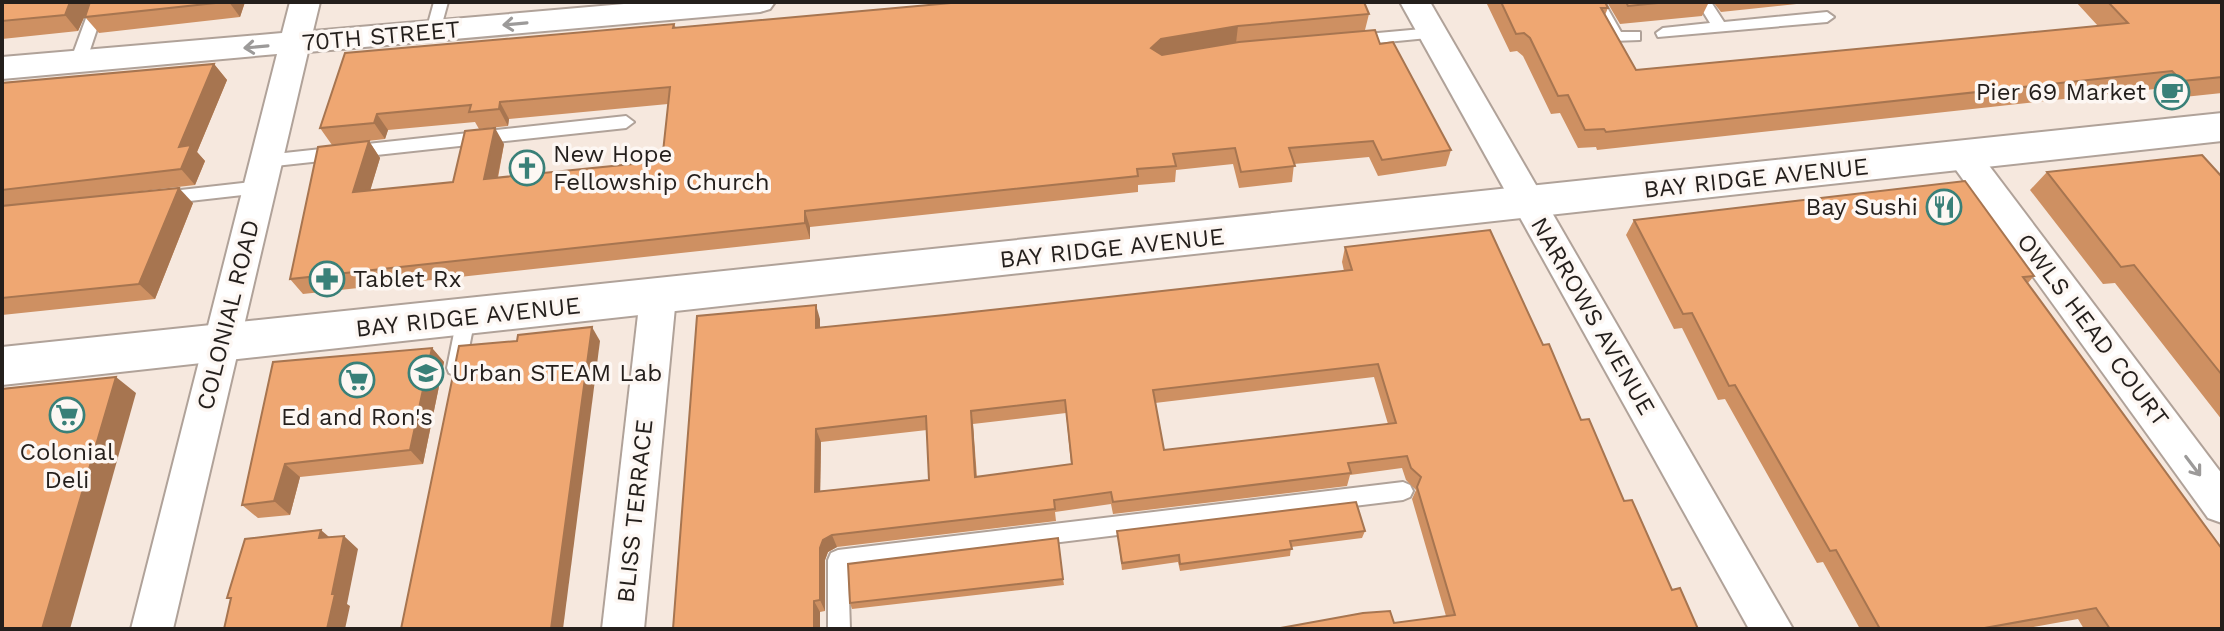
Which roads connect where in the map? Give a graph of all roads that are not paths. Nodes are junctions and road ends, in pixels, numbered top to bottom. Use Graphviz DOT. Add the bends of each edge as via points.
graph roads {
  1 [pos="99,2"];
  2 [pos="305,2"];
  3 [pos="441,2"];
  4 [pos="760,2"];
  5 [pos="1415,2"];
  6 [pos="1597,2"];
  7 [pos="1704,2"];
  8 [pos="682,5"];
  9 [pos="560,11"];
  10 [pos="1827,17"];
  11 [pos="1720,27"];
  12 [pos="433,31"];
  13 [pos="1433,33"];
  14 [pos="1663,33"];
  15 [pos="1635,36"];
  16 [pos="1337,42"];
  17 [pos="295,43"];
  18 [pos="78,62"];
  19 [pos="2,68"];
  20 [pos="626,122"];
  21 [pos="2222,127"];
  22 [pos="1963,155"];
  23 [pos="263,174"];
  24 [pos="141,200"];
  25 [pos="1529,203"];
  26 [pos="658,297"];
  27 [pos="466,318"];
  28 [pos="222,343"];
  29 [pos="2,366"];
  30 [pos="451,390"];
  31 [pos="1403,491"];
  32 [pos="2222,505"];
  33 [pos="152,629"];
  34 [pos="623,629"];
  35 [pos="839,629"];
  36 [pos="1772,629"];
  1 -- 18 [label="lane"];
  2 -- 17 [label="street, COLONIAL ROAD"];
  3 -- 12 [label="lane"];
  4 -- 8 [label="street, 70TH STREET"];
  5 -- 13 [label="street, NARROWS AVENUE"];
  6 -- 15 [label="lane" via="1617,37"];
  7 -- 11 [label="lane"];
  8 -- 9 [label="street, 70TH STREET"];
  9 -- 12 [label="street, 70TH STREET, one-way"];
  10 -- 11 [label="lane"];
  11 -- 14 [label="lane"];
  12 -- 17 [label="street, 70TH STREET"];
  13 -- 16 [label="lane"];
  13 -- 25 [label="street, NARROWS AVENUE"];
  17 -- 18 [label="street, 70TH STREET, one-way"];
  17 -- 23 [label="street, COLONIAL ROAD"];
  18 -- 19 [label="street, 70TH STREET"];
  20 -- 23 [label="lane"];
  21 -- 22 [label="street, BAY RIDGE AVENUE"];
  22 -- 25 [label="street, BAY RIDGE AVENUE"];
  22 -- 32 [label="street, OWLS HEAD COURT, one-way"];
  23 -- 24 [label="lane"];
  23 -- 28 [label="street, COLONIAL ROAD"];
  25 -- 26 [label="street, BAY RIDGE AVENUE"];
  25 -- 36 [label="street, NARROWS AVENUE"];
  26 -- 27 [label="street, BAY RIDGE AVENUE"];
  26 -- 34 [label="street, BLISS TERRACE"];
  27 -- 28 [label="street, BAY RIDGE AVENUE"];
  27 -- 30 [label="lane"];
  28 -- 29 [label="street, BAY RIDGE AVENUE"];
  28 -- 33 [label="street, COLONIAL ROAD"];
  31 -- 35 [label="lane" via="838,560"];
}
